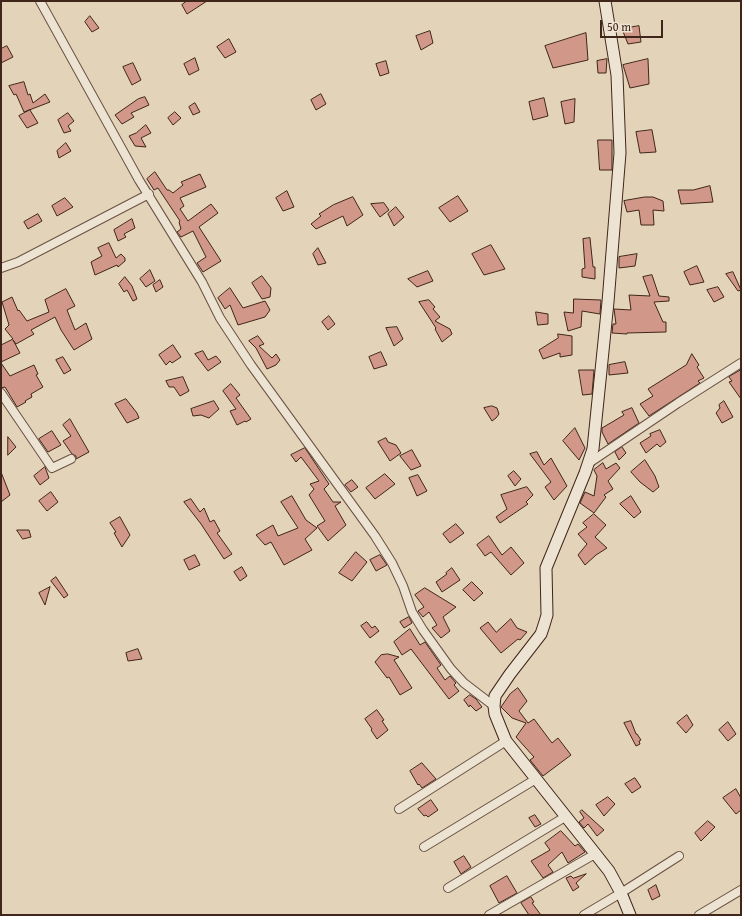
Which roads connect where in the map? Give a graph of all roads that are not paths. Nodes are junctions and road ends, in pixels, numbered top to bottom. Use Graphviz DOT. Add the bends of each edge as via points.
graph roads {
  1 [pos="40,1"];
  2 [pos="605,1"];
  3 [pos="149,194"];
  4 [pos="1,268"];
  5 [pos="741,363"];
  6 [pos="1,393"];
  7 [pos="71,459"];
  8 [pos="589,463"];
  9 [pos="494,706"];
  10 [pos="506,741"];
  11 [pos="536,779"];
  12 [pos="399,809"];
  13 [pos="565,816"];
  14 [pos="424,847"];
  15 [pos="595,854"];
  16 [pos="679,856"];
  17 [pos="448,888"];
  18 [pos="741,890"];
  19 [pos="621,893"];
  20 [pos="489,915"];
  21 [pos="584,915"];
  22 [pos="630,915"];
  23 [pos="700,915"];
  1 -- 3 [label="street"];
  2 -- 8 [label="street" via="617,75 620,153 593,448"];
  3 -- 4 [label="street" via="18,262"];
  3 -- 9 [label="street" via="202,282 220,318 392,563 412,612 423,630 451,670"];
  5 -- 8 [label="street"];
  6 -- 7 [label="street" via="52,468"];
  8 -- 9 [label="street" via="546,568 547,615 541,634 495,696"];
  9 -- 10 [label="street"];
  10 -- 11 [label="street"];
  10 -- 12 [label="street"];
  11 -- 13 [label="street"];
  11 -- 14 [label="street"];
  13 -- 15 [label="street"];
  13 -- 17 [label="street"];
  15 -- 19 [label="street" via="609,871"];
  15 -- 20 [label="street"];
  16 -- 19 [label="street"];
  18 -- 23 [label="street"];
  19 -- 21 [label="street"];
  19 -- 22 [label="street"];
}
